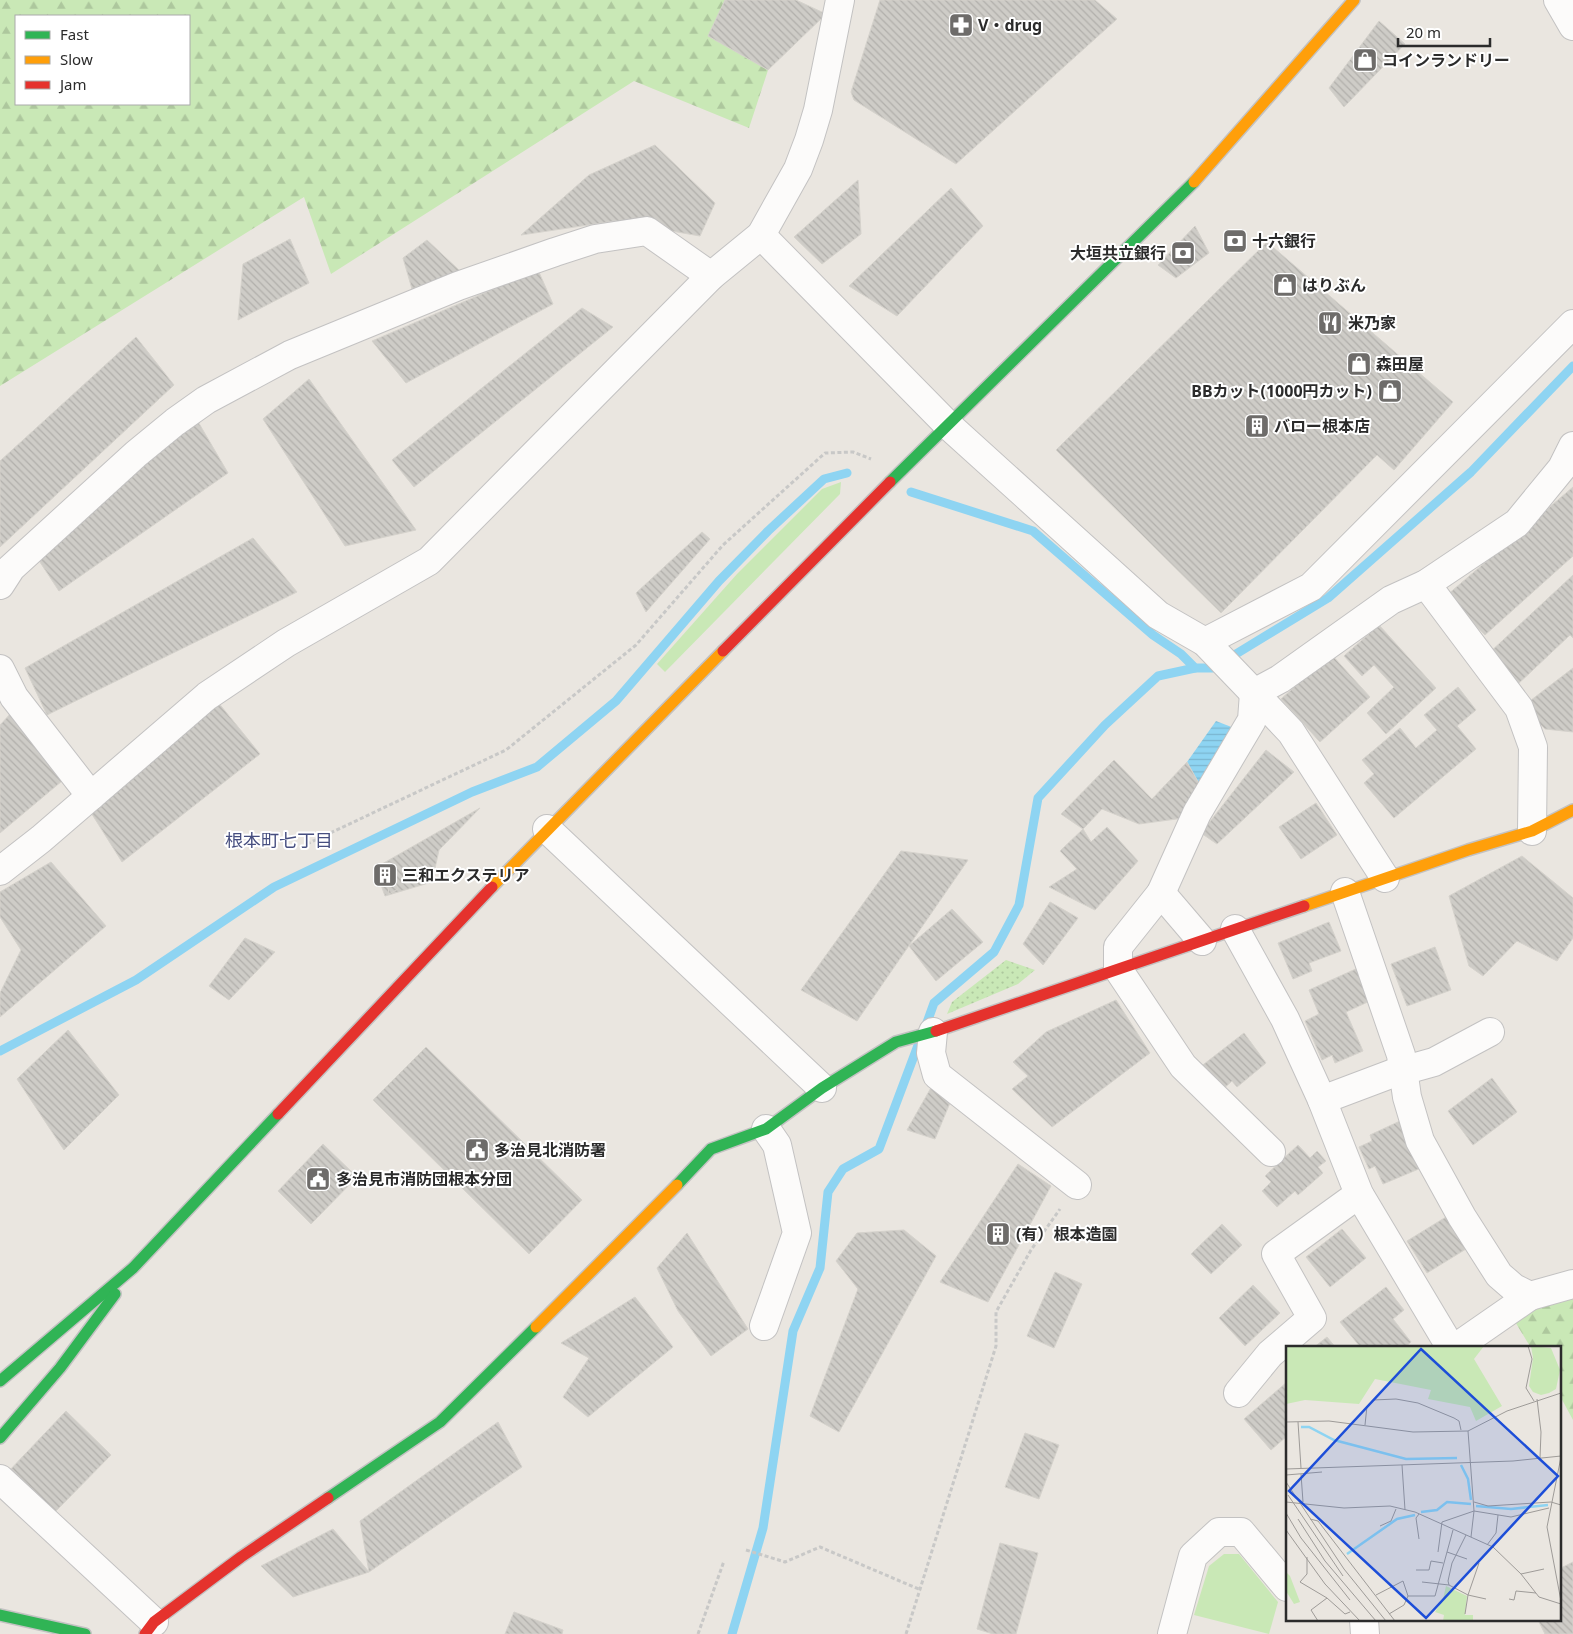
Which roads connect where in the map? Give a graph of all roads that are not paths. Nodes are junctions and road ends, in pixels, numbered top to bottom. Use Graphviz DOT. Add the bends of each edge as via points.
graph roads {
  1 [pos="840,0"];
  2 [pos="1354,0"];
  3 [pos="1558,0"];
  4 [pos="1573,26"];
  5 [pos="761,235"];
  6 [pos="711,276"];
  7 [pos="1573,324"];
  8 [pos="949,426"];
  9 [pos="1573,446"];
  10 [pos="1426,584"];
  11 [pos="0,586"];
  12 [pos="1204,642"];
  13 [pos="0,669"];
  14 [pos="1254,693"];
  15 [pos="91,796"];
  16 [pos="1573,810"];
  17 [pos="547,829"];
  18 [pos="1532,831"];
  19 [pos="0,871"];
  20 [pos="1385,878"];
  21 [pos="1346,892"];
  22 [pos="1161,893"];
  23 [pos="1235,929"];
  24 [pos="1202,941"];
  25 [pos="1118,969"];
  26 [pos="1490,1032"];
  27 [pos="931,1033"];
  28 [pos="1403,1071"];
  29 [pos="822,1088"];
  30 [pos="1322,1100"];
  31 [pos="766,1129"];
  32 [pos="1271,1152"];
  33 [pos="1077,1185"];
  34 [pos="1359,1194"];
  35 [pos="133,1268"];
  36 [pos="1573,1284"];
  37 [pos="1530,1296"];
  38 [pos="764,1326"];
  39 [pos="1449,1346"];
  40 [pos="1458,1346"];
  41 [pos="0,1381"];
  42 [pos="1238,1393"];
  43 [pos="0,1438"];
  44 [pos="0,1478"];
  45 [pos="1286,1586"];
  46 [pos="0,1615"];
  47 [pos="149,1628"];
  48 [pos="85,1634"];
  49 [pos="1172,1634"];
  1 -- 5 [label="street" via="809,140 798,169"];
  2 -- 8 [label="main road" via="1208,168"];
  3 -- 4 [label="street"];
  5 -- 6 [label="street"];
  5 -- 8 [label="street"];
  6 -- 11 [label="street" via="647,231 595,240 458,286 290,355 206,400 175,422 11,568"];
  6 -- 15 [label="street" via="429,561 286,643 207,696"];
  7 -- 12 [label="street" via="1311,587"];
  8 -- 12 [label="street" via="1158,615"];
  8 -- 17 [label="main road"];
  9 -- 10 [label="street" via="1562,468 1517,523"];
  10 -- 14 [label="street" via="1391,600"];
  10 -- 18 [label="street" via="1519,708 1533,747"];
  12 -- 14 [label="street"];
  13 -- 15 [label="street" via="14,697"];
  14 -- 20 [label="street" via="1291,732"];
  14 -- 22 [label="street" via="1252,720 1197,813"];
  15 -- 19 [label="street"];
  16 -- 18 [label="main road"];
  17 -- 29 [label="street"];
  17 -- 35 [label="main road"];
  18 -- 20 [label="main road"];
  20 -- 21 [label="main road"];
  21 -- 23 [label="main road"];
  21 -- 28 [label="street" via="1401,1055"];
  22 -- 24 [label="street"];
  22 -- 25 [label="street" via="1118,947"];
  23 -- 24 [label="main road"];
  23 -- 30 [label="street" via="1286,1019"];
  24 -- 25 [label="main road"];
  25 -- 27 [label="main road"];
  25 -- 32 [label="street" via="1183,1066"];
  26 -- 28 [label="street" via="1434,1062"];
  27 -- 29 [label="main road" via="902,1039"];
  27 -- 33 [label="street" via="936,1075"];
  28 -- 30 [label="street"];
  28 -- 37 [label="street" via="1420,1140 1462,1217 1499,1274 1514,1288"];
  29 -- 31 [label="main road"];
  30 -- 34 [label="street"];
  31 -- 38 [label="street" via="777,1146 797,1233"];
  31 -- 47 [label="main road" via="711,1149 440,1422 241,1557"];
  34 -- 39 [label="street"];
  34 -- 42 [label="street" via="1276,1254 1312,1318 1270,1354"];
  35 -- 41 [label="main road"];
  35 -- 43 [label="main road" via="96,1324 49,1384"];
  36 -- 37 [label="street"];
  37 -- 40 [label="street"];
  44 -- 47 [label="street"];
  45 -- 49 [label="street" via="1240,1532 1219,1532 1193,1556"];
  46 -- 48 [label="main road"];
}
